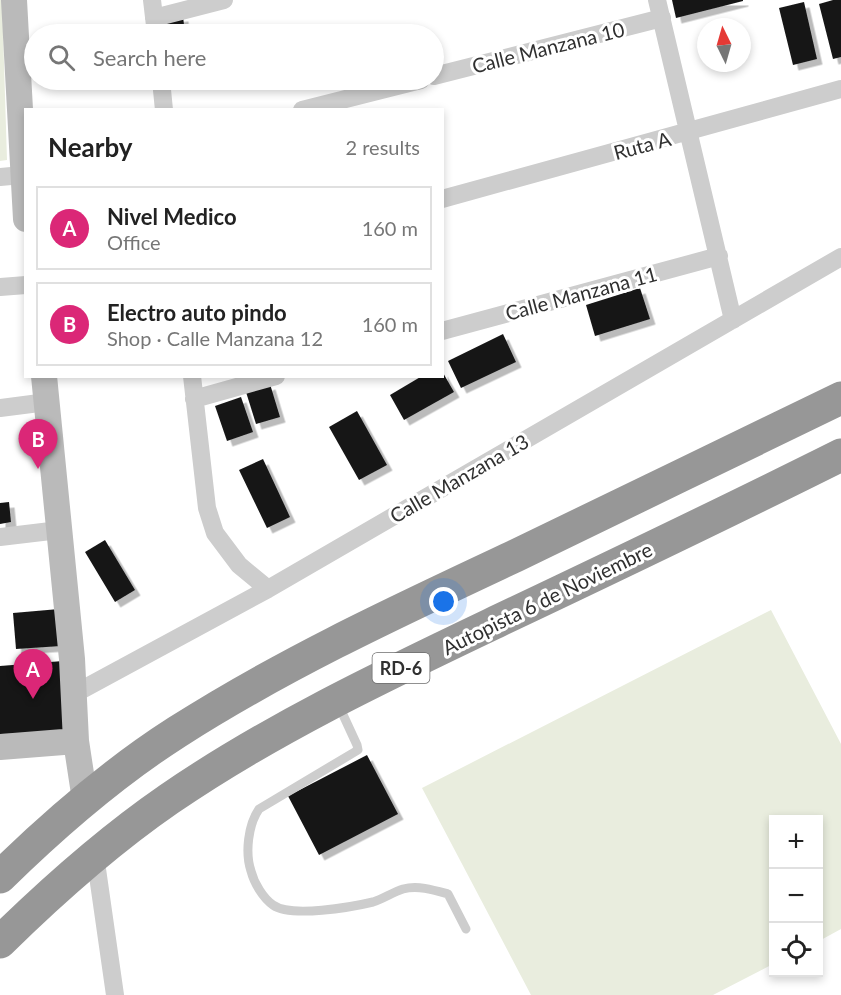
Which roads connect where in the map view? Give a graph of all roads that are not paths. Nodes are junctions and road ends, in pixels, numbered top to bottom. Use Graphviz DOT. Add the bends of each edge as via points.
graph roads {
  1 [pos="14,0"];
  2 [pos="224,0"];
  3 [pos="657,0"];
  4 [pos="154,17"];
  5 [pos="662,18"];
  6 [pos="444,73"];
  7 [pos="841,89"];
  8 [pos="162,90"];
  9 [pos="381,90"];
  10 [pos="164,108"];
  11 [pos="310,108"];
  12 [pos="689,132"];
  13 [pos="11,176"];
  14 [pos="444,199"];
  15 [pos="24,213"];
  16 [pos="719,256"];
  17 [pos="841,257"];
  18 [pos="24,285"];
  19 [pos="0,287"];
  20 [pos="733,320"];
  21 [pos="444,330"];
  22 [pos="44,378"];
  23 [pos="192,378"];
  24 [pos="269,378"];
  25 [pos="841,383"];
  26 [pos="841,398"];
  27 [pos="194,399"];
  28 [pos="47,402"];
  29 [pos="0,408"];
  30 [pos="841,455"];
  31 [pos="841,463"];
  32 [pos="785,483"];
  33 [pos="60,530"];
  34 [pos="0,537"];
  35 [pos="475,574"];
  36 [pos="268,590"];
  37 [pos="74,694"];
  38 [pos="336,701"];
  39 [pos="76,741"];
  40 [pos="0,747"];
  41 [pos="85,800"];
  42 [pos="95,855"];
  43 [pos="0,877"];
  44 [pos="466,929"];
  45 [pos="0,942"];
  46 [pos="115,995"];
  1 -- 13 [label="main road"];
  2 -- 4 [label="street"];
  3 -- 5 [label="street"];
  5 -- 6 [label="street, Calle Manzana 10"];
  5 -- 12 [label="street"];
  7 -- 12 [label="street, Ruta A"];
  8 -- 10 [label="street"];
  9 -- 11 [label="street"];
  12 -- 14 [label="street, Ruta A"];
  12 -- 16 [label="street"];
  13 -- 15 [label="main road"];
  16 -- 20 [label="street"];
  16 -- 21 [label="street, Calle Manzana 11"];
  17 -- 20 [label="street, Calle Manzana 13"];
  18 -- 19 [label="street"];
  20 -- 36 [label="street, Calle Manzana 13"];
  22 -- 28 [label="main road"];
  23 -- 27 [label="street"];
  24 -- 27 [label="street"];
  25 -- 35 [label="highway" via="511,540"];
  26 -- 35 [label="highway, RD-6"];
  27 -- 36 [label="street" via="207,508 215,533 239,565"];
  28 -- 29 [label="street"];
  28 -- 33 [label="main road"];
  30 -- 32 [label="highway, Autopista 6 de Noviembre / RD-6"];
  31 -- 32 [label="highway"];
  32 -- 38 [label="highway, Autopista 6 de Noviembre / RD-6"];
  33 -- 34 [label="street"];
  33 -- 37 [label="main road"];
  35 -- 41 [label="highway, RD-6" via="229,700 175,733"];
  36 -- 37 [label="street, Calle Manzana 13"];
  37 -- 39 [label="main road"];
  38 -- 42 [label="highway, Autopista 6 de Noviembre / RD-6" via="168,799"];
  38 -- 44 [label="lane" via="358,750 259,809 251,828 247,860 254,882 274,906 304,913 374,902 404,889 427,889 448,894"];
  39 -- 40 [label="main road"];
  39 -- 41 [label="main road"];
  41 -- 43 [label="highway, RD-6"];
  42 -- 45 [label="highway, Autopista 6 de Noviembre / RD-6"];
  42 -- 46 [label="street"];
}
